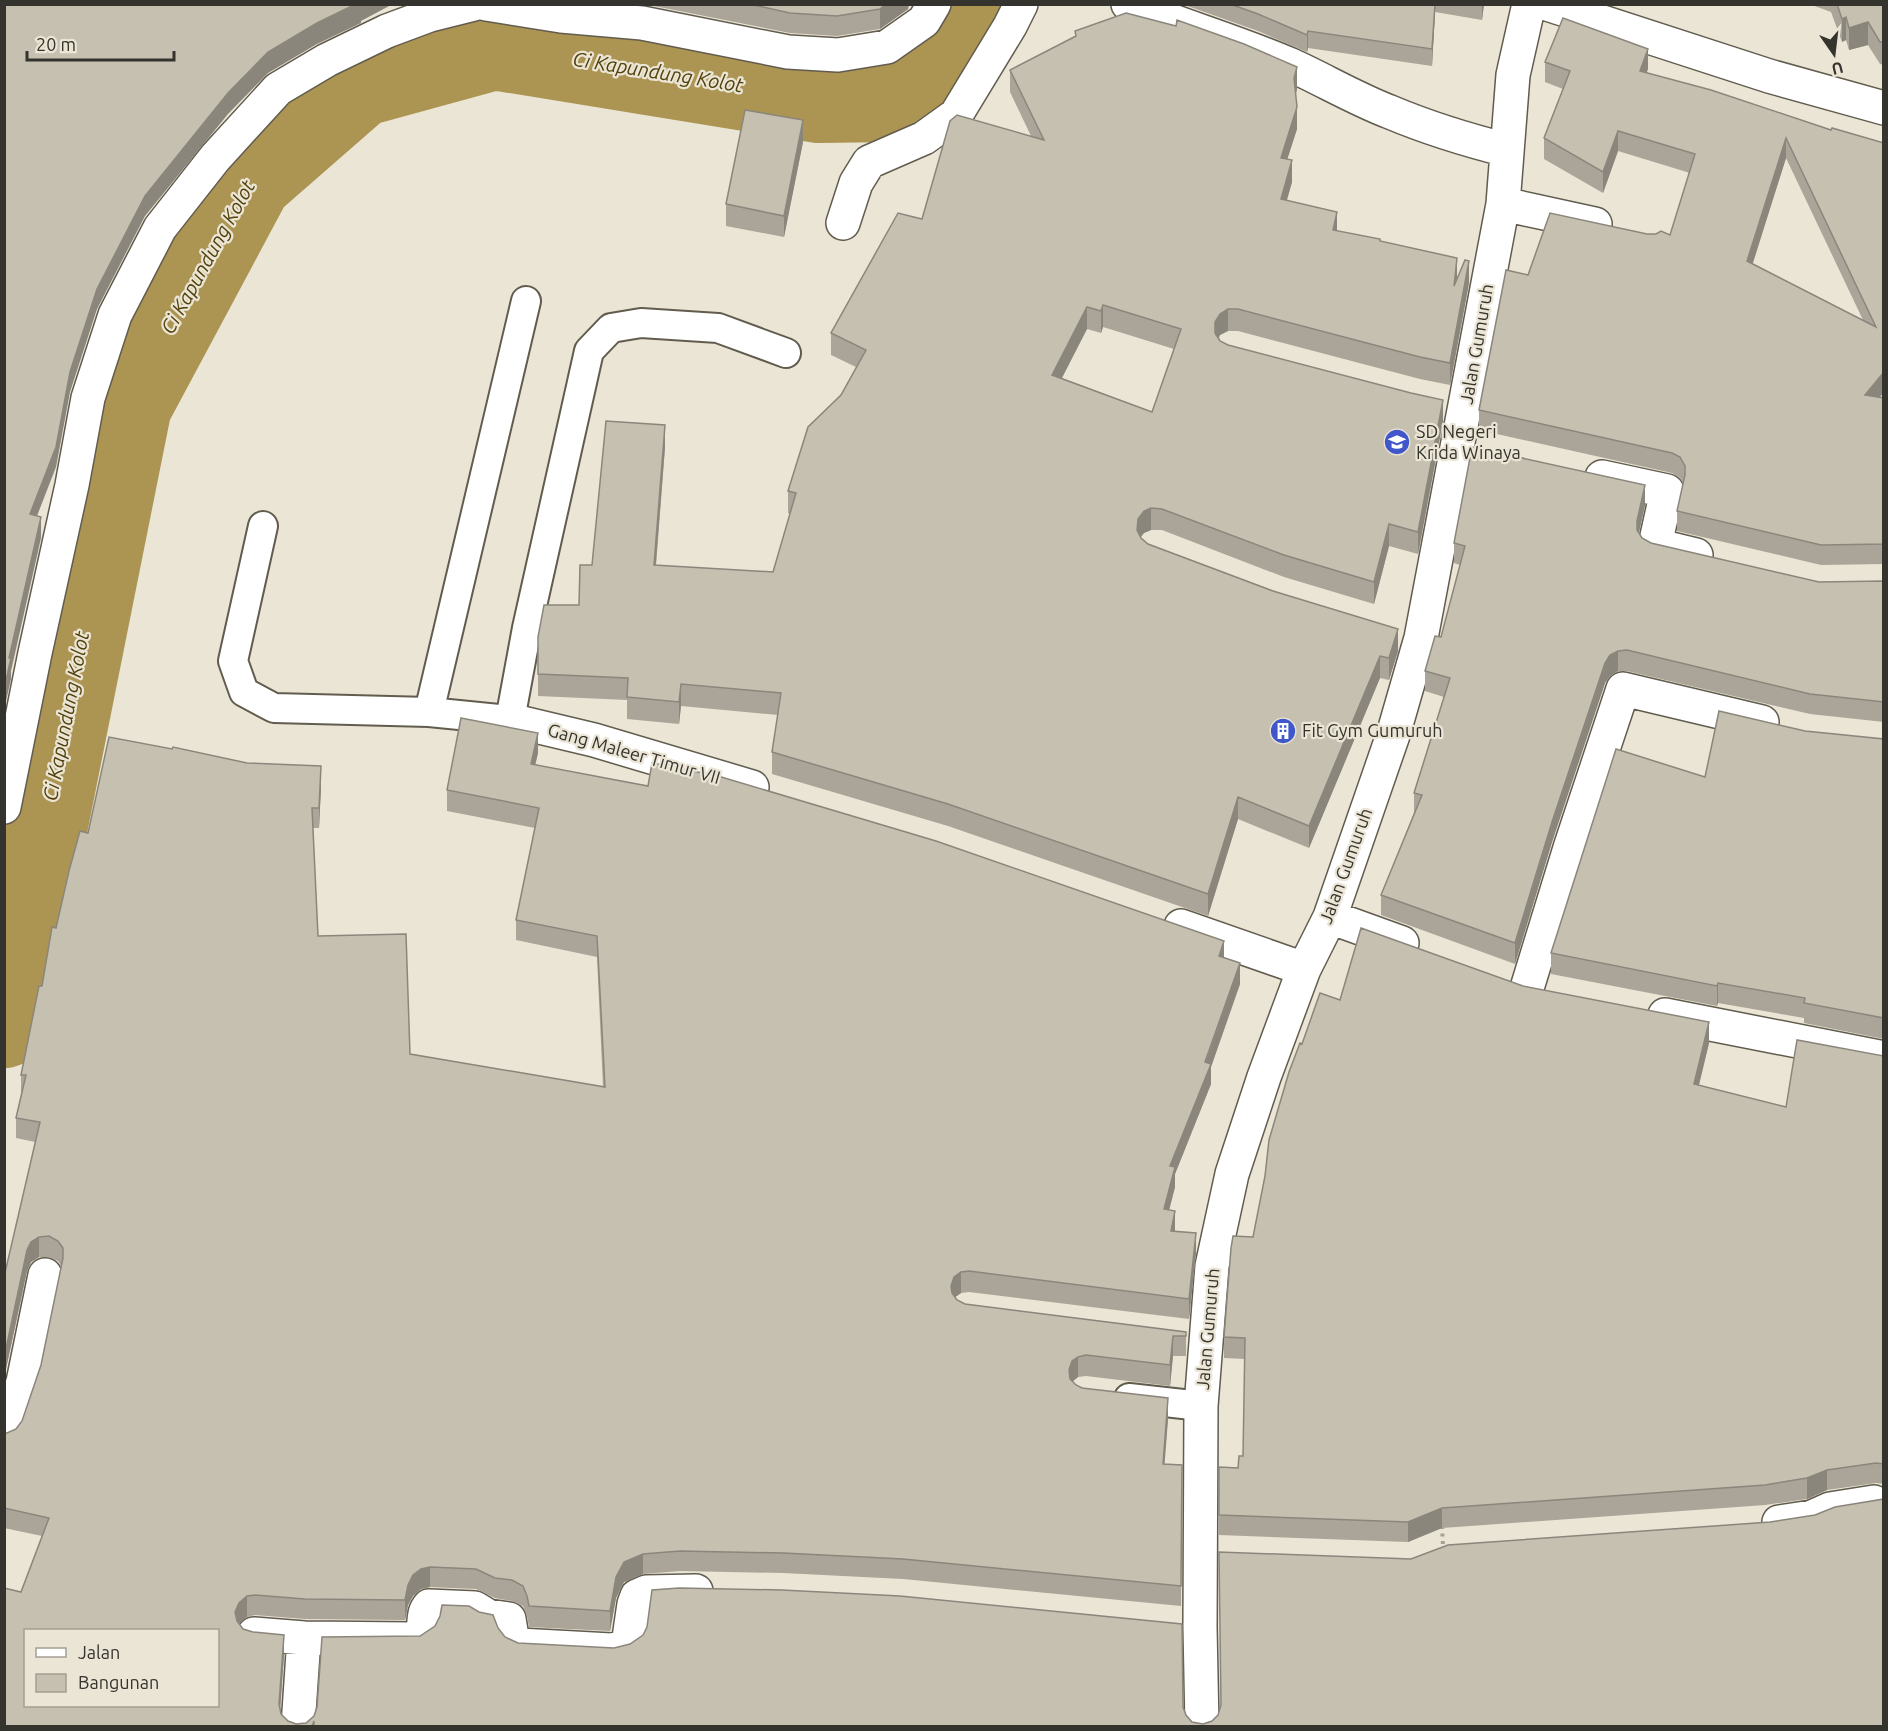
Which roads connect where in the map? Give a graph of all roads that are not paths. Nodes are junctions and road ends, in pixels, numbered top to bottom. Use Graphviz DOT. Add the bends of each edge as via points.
graph roads {
  1 [pos="474,4"];
  2 [pos="486,4"];
  3 [pos="934,4"];
  4 [pos="1021,4"];
  5 [pos="1128,4"];
  6 [pos="1528,4"];
  7 [pos="1547,4"];
  8 [pos="1619,17"];
  9 [pos="1884,108"];
  10 [pos="1508,136"];
  11 [pos="1503,204"];
  12 [pos="843,223"];
  13 [pos="1628,231"];
  14 [pos="526,301"];
  15 [pos="786,353"];
  16 [pos="1575,471"];
  17 [pos="263,526"];
  18 [pos="1721,561"];
  19 [pos="429,712"];
  20 [pos="510,720"];
  21 [pos="1796,730"];
  22 [pos="784,797"];
  23 [pos="4,807"];
  24 [pos="1330,917"];
  25 [pos="1157,918"];
  26 [pos="1429,953"];
  27 [pos="1304,969"];
  28 [pos="1494,976"];
  29 [pos="1632,1009"];
  30 [pos="1884,1058"];
  31 [pos="45,1275"];
  32 [pos="1108,1395"];
  33 [pos="1201,1406"];
  34 [pos="4,1436"];
  35 [pos="1879,1502"];
  36 [pos="1744,1525"];
  37 [pos="729,1591"];
  38 [pos="1166,1624"];
  39 [pos="1200,1628"];
  40 [pos="254,1634"];
  41 [pos="304,1638"];
  42 [pos="298,1726"];
  43 [pos="1202,1726"];
  1 -- 23 [label="street" via="387,31 278,89 215,158 160,228 115,315 88,398"];
  2 -- 3 [label="street" via="642,23 788,52 838,55 887,47 924,21"];
  4 -- 12 [label="street" via="956,115 924,138 869,162 856,183"];
  5 -- 10 [label="street" via="1245,46 1389,112 1461,138"];
  6 -- 10 [label="street, Jalan Gumuruh" via="1513,75"];
  7 -- 8 [label="street"];
  8 -- 9 [label="street" via="1769,76"];
  10 -- 11 [label="street, Jalan Gumuruh"];
  11 -- 13 [label="street"];
  11 -- 24 [label="street, Jalan Gumuruh" via="1451,404 1469,448 1406,634 1393,735"];
  14 -- 19 [label="lane"];
  15 -- 20 [label="lane" via="718,328 641,323 610,328 589,351 526,628"];
  16 -- 18 [label="street" via="1668,491 1655,546"];
  17 -- 19 [label="lane" via="233,661 244,692 274,708"];
  19 -- 20 [label="lane"];
  20 -- 22 [label="street, Gang Maleer Timur VII" via="594,740"];
  21 -- 28 [label="street" via="1623,689 1570,848 1540,991"];
  24 -- 26 [label="street"];
  24 -- 27 [label="street, Jalan Gumuruh"];
  25 -- 27 [label="street"];
  27 -- 33 [label="street, Jalan Gumuruh" via="1232,1174 1194,1337"];
  29 -- 30 [label="street"];
  31 -- 34 [label="street" via="23,1382"];
  32 -- 33 [label="lane"];
  33 -- 39 [label="street, Jalan Gumuruh" via="1217,1554"];
  35 -- 36 [label="street" via="1830,1509 1812,1517"];
  37 -- 41 [label="street" via="646,1592 637,1596 628,1645 610,1650 519,1645 512,1637 509,1619 489,1616 475,1608 429,1606 424,1612 420,1638"];
  38 -- 39 [label="street"];
  39 -- 43 [label="street, Jalan Gumuruh"];
  40 -- 41 [label="street"];
  41 -- 42 [label="street"];
}
